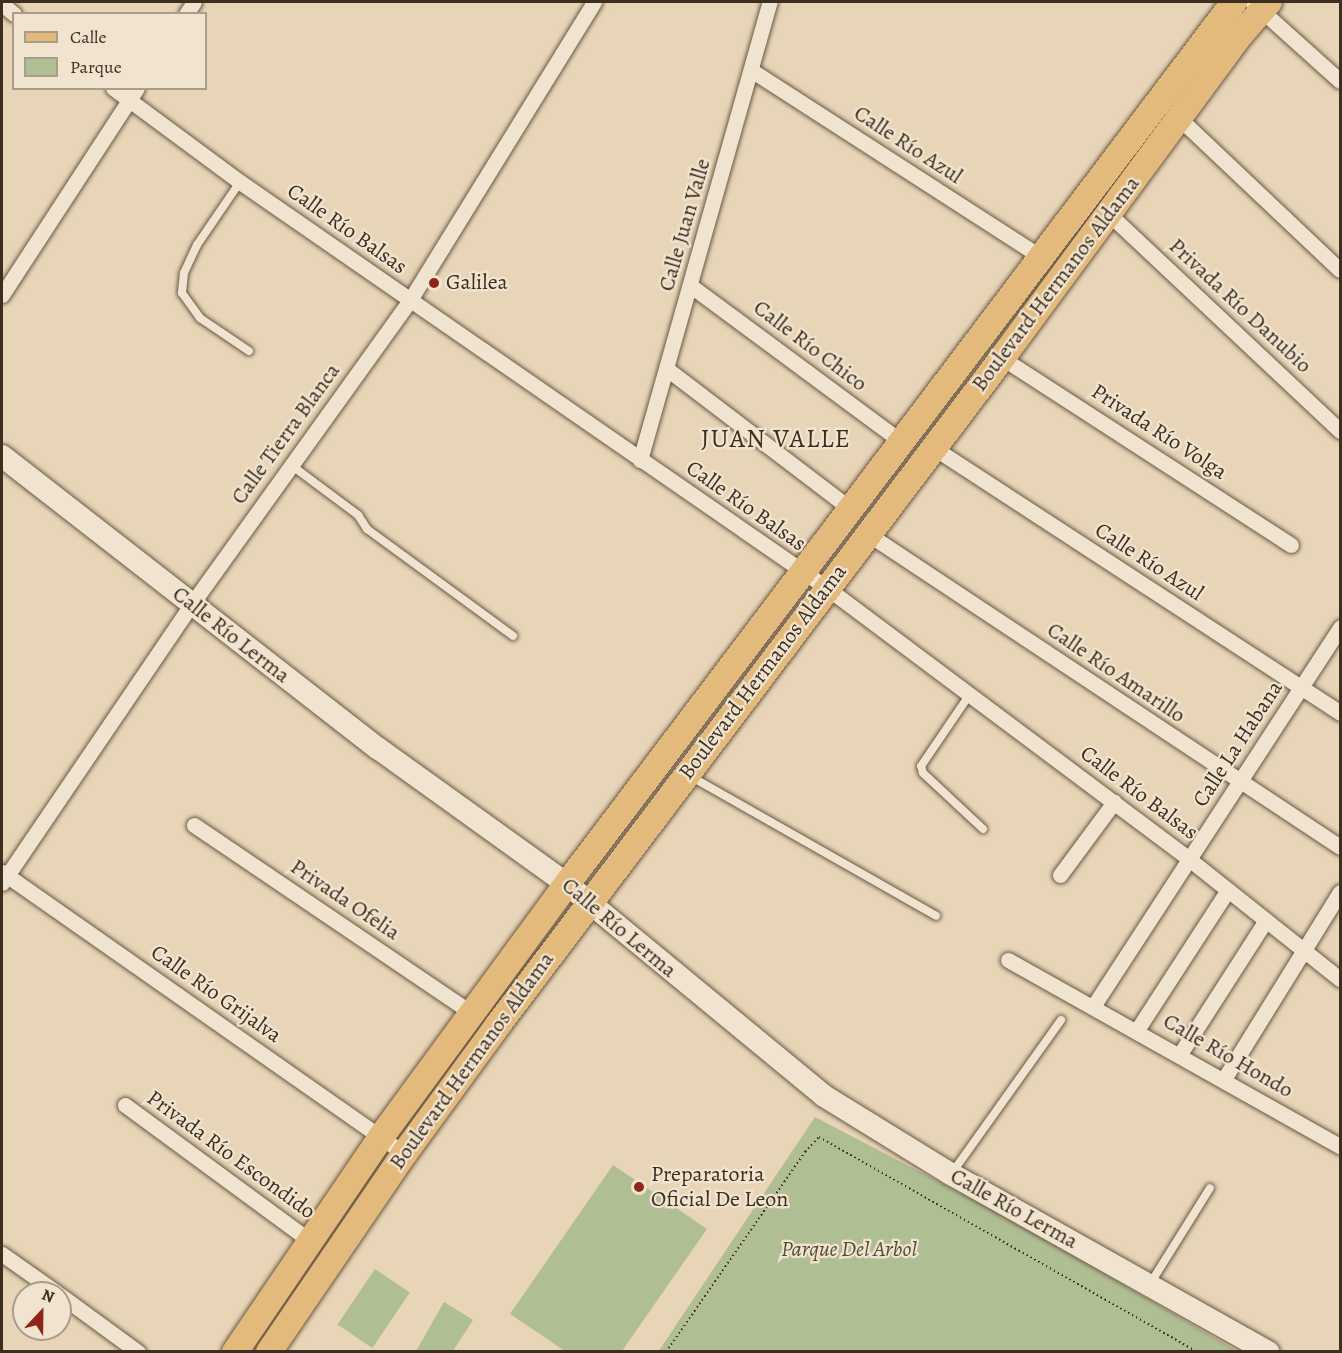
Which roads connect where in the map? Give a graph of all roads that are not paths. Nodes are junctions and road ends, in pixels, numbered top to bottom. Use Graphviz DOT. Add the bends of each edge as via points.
graph roads {
  1 [pos="594,2"];
  2 [pos="770,2"];
  3 [pos="1234,2"];
  4 [pos="1261,4"];
  5 [pos="751,70"];
  6 [pos="1341,81"];
  7 [pos="133,94"];
  8 [pos="1179,118"];
  9 [pos="240,182"];
  10 [pos="1109,214"];
  11 [pos="1041,257"];
  12 [pos="1341,270"];
  13 [pos="691,286"];
  14 [pos="2,295"];
  15 [pos="410,300"];
  16 [pos="249,351"];
  17 [pos="1002,358"];
  18 [pos="668,369"];
  19 [pos="1341,431"];
  20 [pos="902,442"];
  21 [pos="934,448"];
  22 [pos="2,456"];
  23 [pos="640,460"];
  24 [pos="291,465"];
  25 [pos="852,510"];
  26 [pos="868,534"];
  27 [pos="1291,545"];
  28 [pos="804,573"];
  29 [pos="827,588"];
  30 [pos="191,604"];
  31 [pos="1341,627"];
  32 [pos="513,636"];
  33 [pos="1301,688"];
  34 [pos="970,694"];
  35 [pos="1341,713"];
  36 [pos="686,774"];
  37 [pos="1240,783"];
  38 [pos="1114,802"];
  39 [pos="194,825"];
  40 [pos="983,829"];
  41 [pos="1341,847"];
  42 [pos="1190,859"];
  43 [pos="1060,875"];
  44 [pos="3,877"];
  45 [pos="567,884"];
  46 [pos="1228,890"];
  47 [pos="1341,892"];
  48 [pos="589,903"];
  49 [pos="936,916"];
  50 [pos="1266,920"];
  51 [pos="1305,952"];
  52 [pos="1008,960"];
  53 [pos="1341,979"];
  54 [pos="1094,1005"];
  55 [pos="471,1013"];
  56 [pos="1061,1020"];
  57 [pos="1137,1030"];
  58 [pos="1180,1054"];
  59 [pos="1224,1079"];
  60 [pos="125,1105"];
  61 [pos="381,1137"];
  62 [pos="1340,1145"];
  63 [pos="404,1154"];
  64 [pos="951,1174"];
  65 [pos="1210,1188"];
  66 [pos="310,1241"];
  67 [pos="2,1254"];
  68 [pos="40,1281"];
  69 [pos="1149,1286"];
  70 [pos="72,1304"];
  71 [pos="138,1352"];
  72 [pos="235,1352"];
  73 [pos="269,1352"];
  74 [pos="1268,1352"];
  1 -- 15 [label="street, Calle Tierra Blanca"];
  2 -- 5 [label="street, Calle Juan Valle"];
  3 -- 11 [label="main road, Boulevard Hermanos Aldama"];
  4 -- 6 [label="street"];
  4 -- 8 [label="main road, Boulevard Hermanos Aldama"];
  5 -- 11 [label="street, Calle Río Azul"];
  5 -- 13 [label="street, Calle Juan Valle"];
  7 -- 9 [label="street, Calle Río Balsas"];
  7 -- 14 [label="street"];
  8 -- 10 [label="main road, Boulevard Hermanos Aldama"];
  8 -- 12 [label="street"];
  9 -- 15 [label="street, Calle Río Balsas"];
  9 -- 16 [label="lane" via="197,245 184,273 182,293 200,318"];
  10 -- 17 [label="main road, Boulevard Hermanos Aldama"];
  10 -- 19 [label="street, Privada Río Danubio"];
  11 -- 20 [label="main road, Boulevard Hermanos Aldama"];
  13 -- 18 [label="street, Calle Juan Valle"];
  13 -- 20 [label="street, Calle Río Chico"];
  15 -- 23 [label="street, Calle Río Balsas"];
  15 -- 24 [label="street, Calle Tierra Blanca"];
  17 -- 21 [label="main road, Boulevard Hermanos Aldama"];
  17 -- 27 [label="street, Privada Río Volga"];
  18 -- 23 [label="street, Calle Juan Valle"];
  18 -- 25 [label="street"];
  20 -- 25 [label="main road, Boulevard Hermanos Aldama"];
  21 -- 26 [label="main road, Boulevard Hermanos Aldama"];
  21 -- 33 [label="street, Calle Río Azul"];
  22 -- 30 [label="street, Calle Río Lerma"];
  23 -- 28 [label="street, Calle Río Balsas"];
  24 -- 30 [label="street, Calle Tierra Blanca"];
  24 -- 32 [label="lane" via="358,515 367,529"];
  25 -- 28 [label="main road, Boulevard Hermanos Aldama"];
  26 -- 29 [label="main road, Boulevard Hermanos Aldama"];
  26 -- 37 [label="street, Calle Río Amarillo"];
  28 -- 29 [label="street, Calle Río Balsas"];
  28 -- 45 [label="main road, Boulevard Hermanos Aldama"];
  29 -- 34 [label="street, Calle Río Balsas"];
  29 -- 36 [label="main road, Boulevard Hermanos Aldama"];
  30 -- 44 [label="street, Calle Tierra Blanca"];
  30 -- 45 [label="street, Calle Río Lerma" via="379,749"];
  31 -- 33 [label="street, Calle La Habana"];
  33 -- 35 [label="street, Calle Río Azul"];
  33 -- 37 [label="street, Calle La Habana"];
  34 -- 38 [label="street, Calle Río Balsas"];
  34 -- 40 [label="lane" via="921,766"];
  36 -- 48 [label="main road, Boulevard Hermanos Aldama"];
  36 -- 49 [label="lane"];
  37 -- 41 [label="street, Calle Río Amarillo"];
  37 -- 42 [label="street, Calle La Habana"];
  38 -- 42 [label="street, Calle Río Balsas"];
  38 -- 43 [label="street"];
  39 -- 55 [label="street, Privada Ofelia"];
  42 -- 46 [label="street, Calle Río Balsas"];
  42 -- 54 [label="street, Calle La Habana"];
  44 -- 61 [label="street, Calle Río Grijalva"];
  45 -- 48 [label="street, Calle Río Lerma"];
  45 -- 55 [label="main road, Boulevard Hermanos Aldama"];
  46 -- 50 [label="street, Calle Río Balsas"];
  46 -- 57 [label="street"];
  47 -- 51 [label="street"];
  48 -- 63 [label="main road, Boulevard Hermanos Aldama"];
  48 -- 64 [label="street, Calle Río Lerma" via="824,1096"];
  50 -- 51 [label="street, Calle Río Balsas"];
  50 -- 58 [label="street"];
  51 -- 53 [label="street, Calle Río Balsas"];
  51 -- 59 [label="street"];
  52 -- 54 [label="street, Calle Río Hondo"];
  54 -- 57 [label="street, Calle Río Hondo"];
  55 -- 61 [label="main road, Boulevard Hermanos Aldama"];
  56 -- 64 [label="lane"];
  57 -- 58 [label="street, Calle Río Hondo"];
  58 -- 59 [label="street, Calle Río Hondo"];
  59 -- 62 [label="street, Calle Río Hondo"];
  60 -- 66 [label="street, Privada Río Escondido"];
  61 -- 63 [label="street, Calle Río Grijalva"];
  61 -- 66 [label="main road, Boulevard Hermanos Aldama"];
  63 -- 73 [label="main road, Boulevard Hermanos Aldama"];
  64 -- 69 [label="street, Calle Río Lerma"];
  65 -- 69 [label="lane"];
  66 -- 72 [label="main road, Boulevard Hermanos Aldama"];
  67 -- 68 [label="street"];
  69 -- 74 [label="street, Calle Río Lerma"];
  70 -- 71 [label="street"];
}
